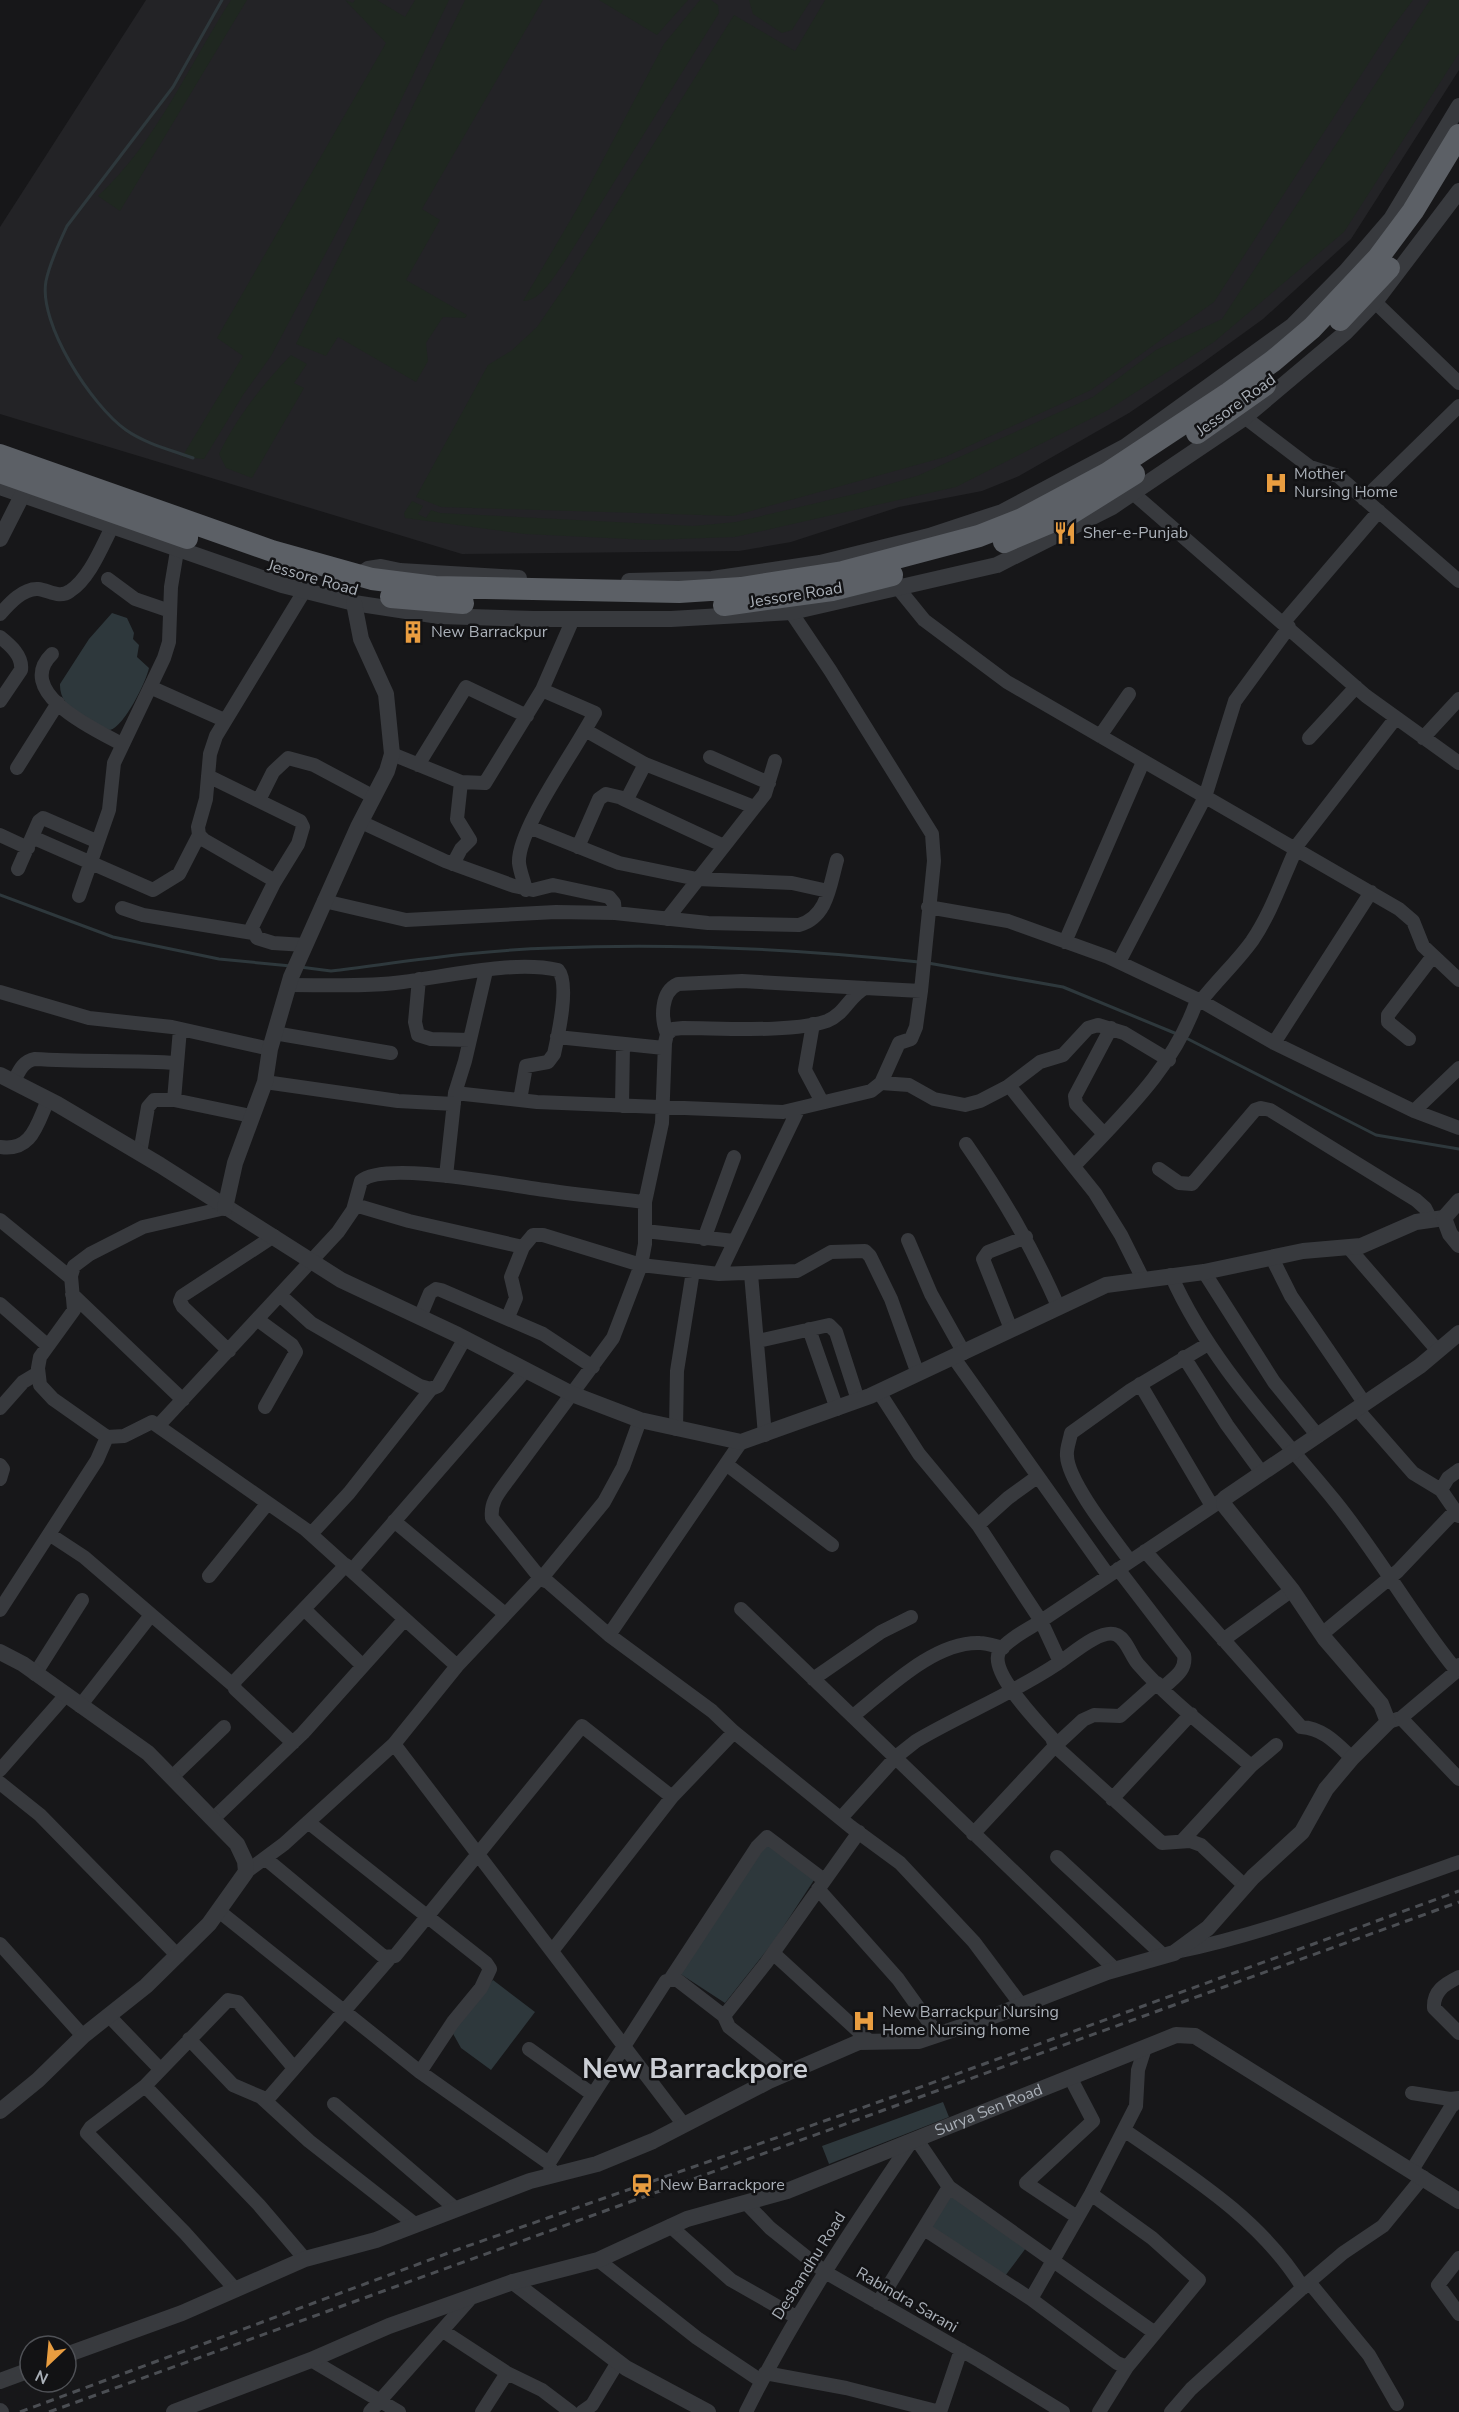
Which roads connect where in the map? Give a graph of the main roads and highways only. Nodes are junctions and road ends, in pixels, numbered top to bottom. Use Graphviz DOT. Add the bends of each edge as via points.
graph roads {
  1 [pos="1459,135"];
  2 [pos="1459,165"];
  3 [pos="0,455"];
  4 [pos="0,472"];
  5 [pos="29,482"];
  6 [pos="893,567"];
  1 -- 6 [label="highway" via="1413,211 1378,258 1312,328 1273,361 1159,441 1068,496 1022,519"];
  2 -- 6 [label="highway, Jessore Road" via="1410,241 1364,297 1239,413 1127,488 1036,530 991,547"];
  3 -- 5 [label="highway"];
  4 -- 5 [label="highway, Jessore Road"];
  5 -- 6 [label="highway" via="358,576 435,587 709,591"];
  5 -- 6 [label="highway, Jessore Road" via="178,541 307,585 431,602 786,605 860,585"];
}
